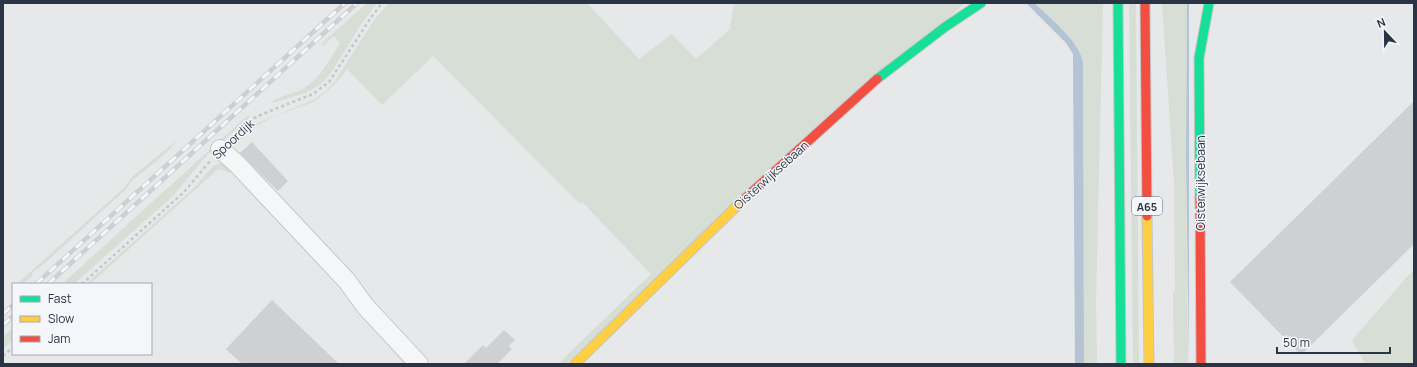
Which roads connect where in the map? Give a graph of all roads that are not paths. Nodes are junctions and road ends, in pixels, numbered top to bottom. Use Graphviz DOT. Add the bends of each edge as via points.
graph roads {
  1 [pos="981,3"];
  2 [pos="1118,3"];
  3 [pos="1145,3"];
  4 [pos="1209,3"];
  5 [pos="220,149"];
  6 [pos="419,364"];
  7 [pos="575,364"];
  8 [pos="1121,364"];
  9 [pos="1149,364"];
  10 [pos="1201,364"];
  1 -- 7 [label="main road, Oisterwijksebaan" via="883,74 743,200"];
  2 -- 8 [label="main road, A65"];
  3 -- 9 [label="main road, A65"];
  4 -- 10 [label="main road, Oisterwijksebaan" via="1199,58"];
  5 -- 6 [label="street" via="347,281 365,306"];
}
